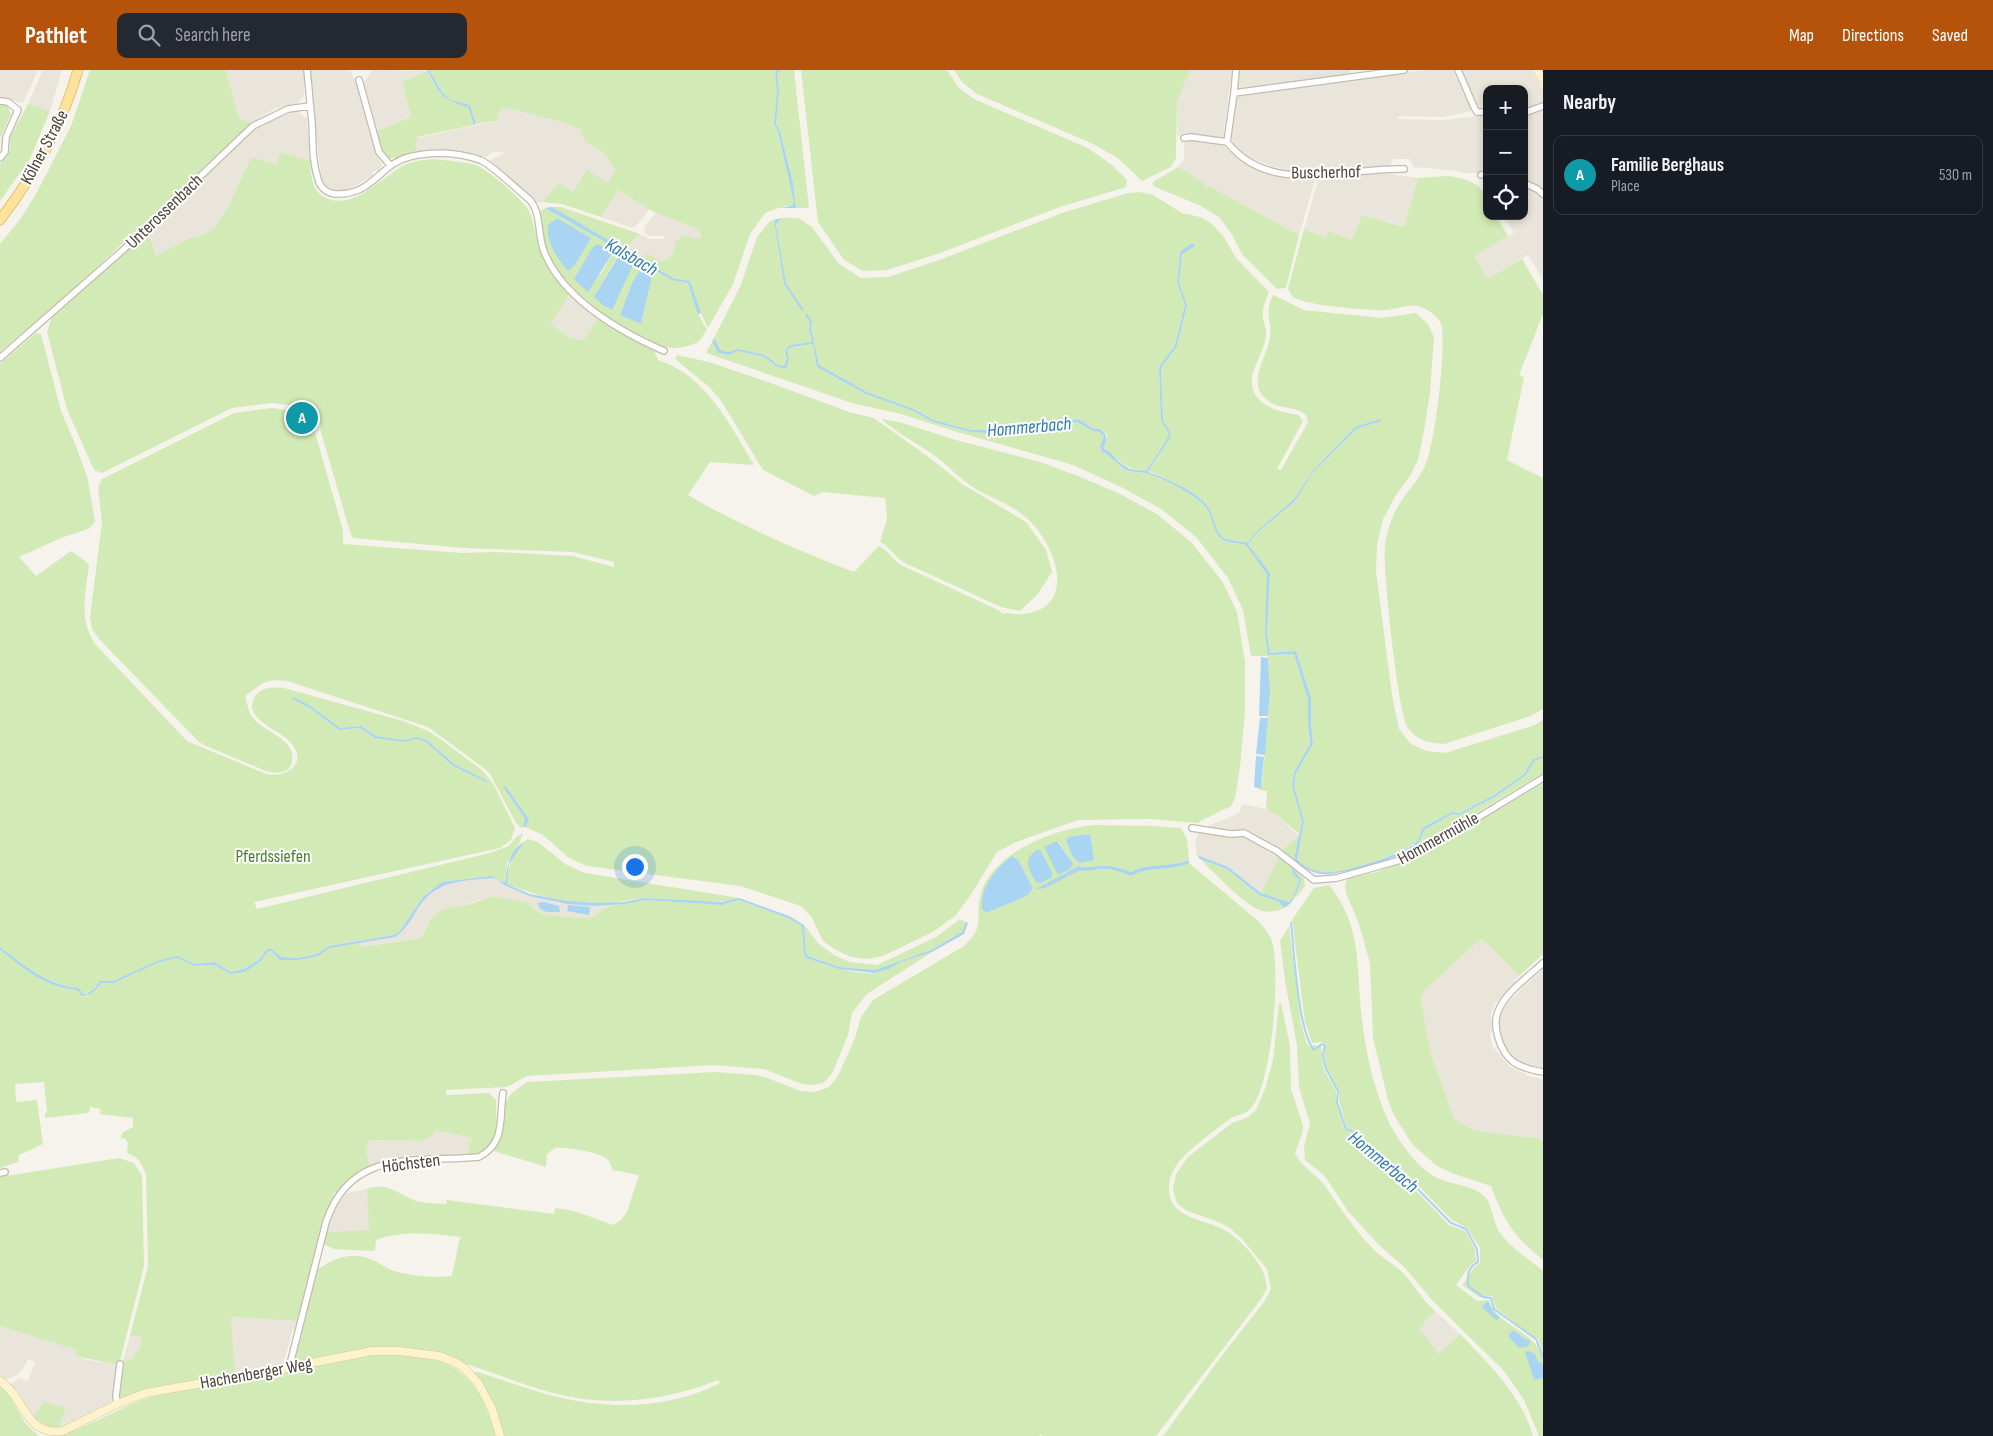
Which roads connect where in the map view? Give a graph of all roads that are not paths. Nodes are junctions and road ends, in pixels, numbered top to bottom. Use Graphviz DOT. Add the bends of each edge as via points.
graph roads {
  1 [pos="78,70"];
  2 [pos="307,70"];
  3 [pos="1236,70"];
  4 [pos="1404,70"];
  5 [pos="1458,70"];
  6 [pos="1537,70"];
  7 [pos="359,80"];
  8 [pos="1543,80"];
  9 [pos="1234,93"];
  10 [pos="0,101"];
  11 [pos="310,106"];
  12 [pos="1543,106"];
  13 [pos="1483,112"];
  14 [pos="1528,112"];
  15 [pos="1184,138"];
  16 [pos="1227,142"];
  17 [pos="0,158"];
  18 [pos="390,165"];
  19 [pos="1404,169"];
  20 [pos="1528,185"];
  21 [pos="1543,194"];
  22 [pos="0,220"];
  23 [pos="664,351"];
  24 [pos="0,358"];
  25 [pos="1543,778"];
  26 [pos="1192,828"];
  27 [pos="1543,963"];
  28 [pos="1543,1072"];
  29 [pos="503,1093"];
  30 [pos="120,1364"];
  31 [pos="289,1368"];
  32 [pos="0,1381"];
  33 [pos="117,1404"];
  34 [pos="500,1436"];
  1 -- 22 [label="main road, Kölner Straße" via="46,150"];
  2 -- 11 [label="street"];
  3 -- 9 [label="street"];
  4 -- 9 [label="street"];
  5 -- 13 [label="street" via="1474,107 1477,112"];
  6 -- 8 [label="street"];
  7 -- 18 [label="street" via="379,152"];
  9 -- 16 [label="street"];
  10 -- 17 [label="street" via="8,102 18,110 6,137 5,152"];
  11 -- 18 [label="street" via="312,151 318,181 323,189 331,194 348,194 379,177"];
  11 -- 24 [label="street, Unterossenbach" via="288,110 253,126 124,250"];
  12 -- 14 [label="street"];
  15 -- 16 [label="street"];
  16 -- 19 [label="street, Buscherhof" via="1244,159 1294,175"];
  18 -- 23 [label="street" via="407,157 428,153 458,155 484,162 535,206 544,254 572,292 619,328"];
  20 -- 21 [label="street"];
  25 -- 26 [label="street, Hommermühle" via="1428,848 1387,866 1331,879 1314,880 1276,851 1244,833"];
  27 -- 28 [label="street" via="1504,1000 1496,1021 1498,1039 1506,1056 1522,1068"];
  29 -- 31 [label="street, Höchsten" via="499,1136 492,1150 479,1157 384,1164 369,1169 340,1194 326,1222"];
  30 -- 33 [label="street"];
  31 -- 33 [label="street, Hachenberger Weg" via="160,1390"];
  31 -- 34 [label="street, Hachenberger Weg" via="372,1351 399,1351 448,1359 464,1368 478,1384 492,1409"];
  32 -- 33 [label="street, Hachenberger Weg" via="13,1392 29,1420 46,1432 63,1431"];
}
